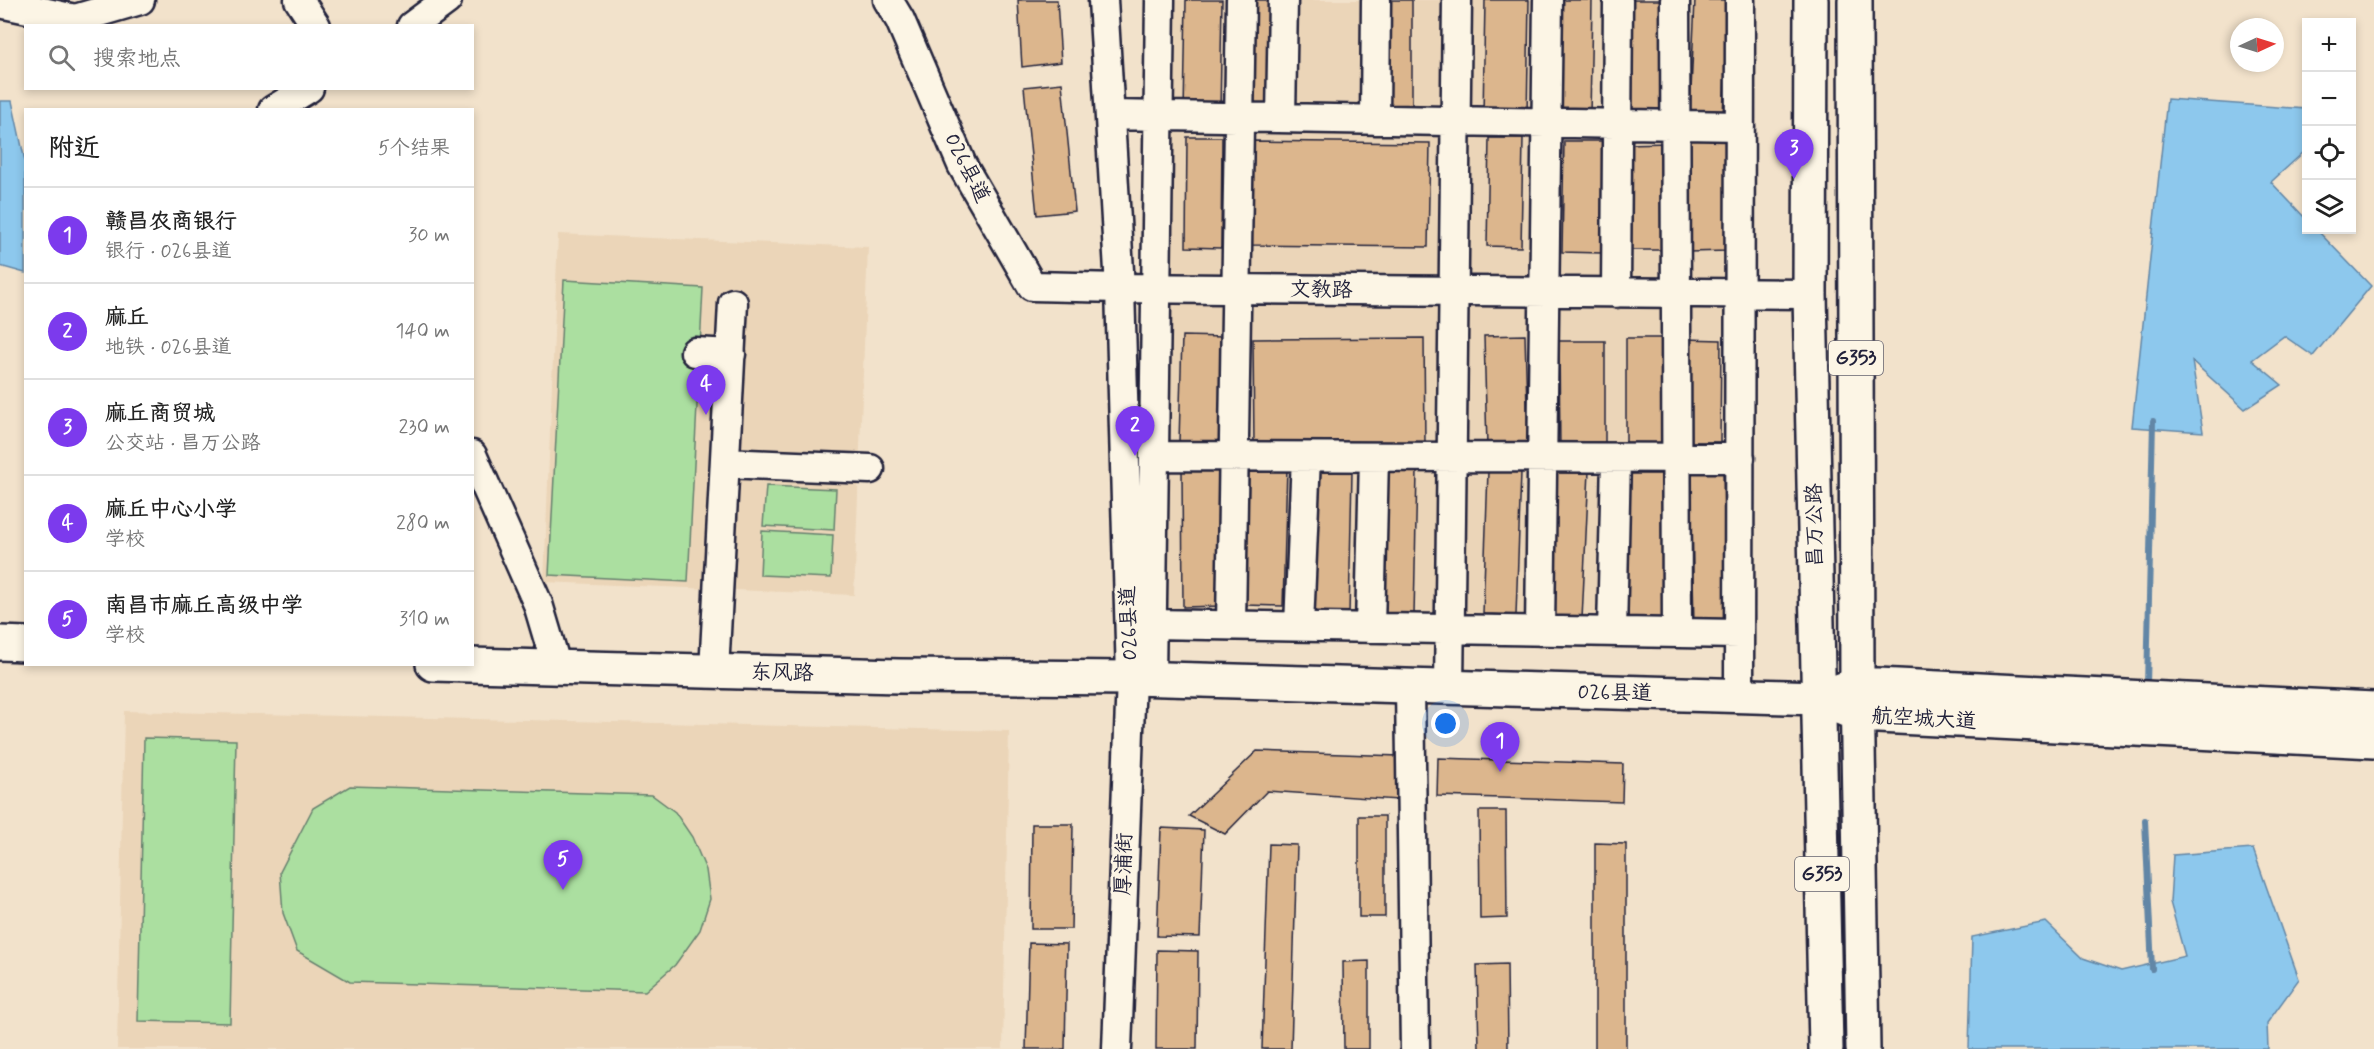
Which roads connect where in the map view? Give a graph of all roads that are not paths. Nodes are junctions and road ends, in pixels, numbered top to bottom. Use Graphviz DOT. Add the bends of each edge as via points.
graph roads {
  1 [pos="140,0"];
  2 [pos="299,0"];
  3 [pos="447,0"];
  4 [pos="888,0"];
  5 [pos="1103,0"];
  6 [pos="1160,0"];
  7 [pos="1241,0"];
  8 [pos="1283,0"];
  9 [pos="1376,0"];
  10 [pos="1457,0"];
  11 [pos="1548,0"];
  12 [pos="1618,0"];
  13 [pos="1675,0"];
  14 [pos="1740,0"];
  15 [pos="1811,0"];
  16 [pos="1855,0"];
  17 [pos="0,3"];
  18 [pos="315,24"];
  19 [pos="415,24"];
  20 [pos="306,90"];
  21 [pos="276,108"];
  22 [pos="1110,116"];
  23 [pos="1159,116"];
  24 [pos="1239,118"];
  25 [pos="1281,118"];
  26 [pos="1375,120"];
  27 [pos="1456,121"];
  28 [pos="1546,123"];
  29 [pos="1617,124"];
  30 [pos="1676,125"];
  31 [pos="1740,126"];
  32 [pos="1120,288"];
  33 [pos="1157,288"];
  34 [pos="1237,289"];
  35 [pos="1455,292"];
  36 [pos="1544,292"];
  37 [pos="1616,293"];
  38 [pos="1676,293"];
  39 [pos="1740,294"];
  40 [pos="1810,294"];
  41 [pos="734,303"];
  42 [pos="695,352"];
  43 [pos="731,354"];
  44 [pos="1155,456"];
  45 [pos="1234,456"];
  46 [pos="1306,457"];
  47 [pos="1374,457"];
  48 [pos="1452,457"];
  49 [pos="1542,458"];
  50 [pos="1616,458"];
  51 [pos="1676,458"];
  52 [pos="1740,458"];
  53 [pos="474,460"];
  54 [pos="725,463"];
  55 [pos="870,469"];
  56 [pos="1152,624"];
  57 [pos="1231,625"];
  58 [pos="1299,626"];
  59 [pos="1370,628"];
  60 [pos="1450,629"];
  61 [pos="1540,631"];
  62 [pos="1612,632"];
  63 [pos="1677,633"];
  64 [pos="1740,634"];
  65 [pos="0,643"];
  66 [pos="24,644"];
  67 [pos="474,665"];
  68 [pos="557,668"];
  69 [pos="714,672"];
  70 [pos="1141,679"];
  71 [pos="1410,688"];
  72 [pos="1449,689"];
  73 [pos="1739,696"];
  74 [pos="1819,698"];
  75 [pos="1858,700"];
  76 [pos="2374,709"];
  77 [pos="2374,741"];
  78 [pos="1117,1049"];
  79 [pos="1415,1049"];
  80 [pos="1826,1049"];
  81 [pos="1863,1049"];
  1 -- 17 [label="street" via="75,19"];
  2 -- 18 [label="street"];
  3 -- 19 [label="street"];
  4 -- 32 [label="street, 026县道" via="962,165 1032,286"];
  5 -- 22 [label="street"];
  6 -- 23 [label="street"];
  7 -- 24 [label="street"];
  8 -- 25 [label="street"];
  9 -- 26 [label="street"];
  10 -- 27 [label="street"];
  11 -- 28 [label="street"];
  12 -- 29 [label="street"];
  13 -- 30 [label="street"];
  14 -- 31 [label="street"];
  15 -- 40 [label="main road, 昌万公路 / G353"];
  16 -- 75 [label="main road, 昌万公路 / G353"];
  20 -- 21 [label="street"];
  22 -- 23 [label="street"];
  22 -- 32 [label="street"];
  23 -- 24 [label="street"];
  23 -- 33 [label="street"];
  24 -- 25 [label="street"];
  24 -- 34 [label="street"];
  25 -- 26 [label="street"];
  26 -- 27 [label="street"];
  27 -- 28 [label="street"];
  27 -- 35 [label="street"];
  28 -- 29 [label="street"];
  28 -- 36 [label="street"];
  29 -- 30 [label="street"];
  29 -- 37 [label="street"];
  30 -- 31 [label="street"];
  30 -- 38 [label="street"];
  31 -- 39 [label="street"];
  32 -- 33 [label="street, 文教路"];
  32 -- 70 [label="street, 026县道"];
  33 -- 34 [label="street, 文教路"];
  33 -- 44 [label="street"];
  34 -- 35 [label="street, 文教路"];
  34 -- 45 [label="street"];
  35 -- 36 [label="street, 文教路"];
  35 -- 48 [label="street"];
  36 -- 37 [label="street, 文教路"];
  36 -- 49 [label="street"];
  37 -- 38 [label="street, 文教路"];
  38 -- 39 [label="street, 文教路"];
  38 -- 51 [label="street"];
  39 -- 40 [label="street, 文教路"];
  39 -- 52 [label="street"];
  40 -- 74 [label="main road, 昌万公路 / G353"];
  41 -- 43 [label="street"];
  42 -- 43 [label="street"];
  43 -- 54 [label="street"];
  44 -- 45 [label="street"];
  44 -- 56 [label="street"];
  45 -- 46 [label="street"];
  45 -- 57 [label="street"];
  46 -- 47 [label="street"];
  46 -- 58 [label="street"];
  47 -- 48 [label="street"];
  47 -- 59 [label="street"];
  48 -- 49 [label="street"];
  48 -- 60 [label="street"];
  49 -- 50 [label="street"];
  49 -- 61 [label="street"];
  50 -- 51 [label="street"];
  50 -- 62 [label="street"];
  51 -- 52 [label="street"];
  51 -- 63 [label="street"];
  52 -- 64 [label="street"];
  53 -- 68 [label="street" via="538,604"];
  54 -- 55 [label="street"];
  54 -- 69 [label="street"];
  56 -- 57 [label="street"];
  56 -- 70 [label="street"];
  57 -- 58 [label="street"];
  58 -- 59 [label="street"];
  59 -- 60 [label="street"];
  60 -- 61 [label="street"];
  60 -- 72 [label="street"];
  61 -- 62 [label="street"];
  62 -- 63 [label="street"];
  63 -- 64 [label="street"];
  64 -- 73 [label="street"];
  65 -- 66 [label="main road"];
  67 -- 68 [label="main road, 东风路"];
  68 -- 69 [label="main road, 东风路"];
  69 -- 70 [label="main road, 东风路"];
  70 -- 71 [label="main road, 026县道"];
  70 -- 78 [label="street, 厚浦街"];
  71 -- 72 [label="main road, 026县道"];
  71 -- 79 [label="street"];
  72 -- 73 [label="main road, 026县道"];
  73 -- 74 [label="main road, 026县道"];
  74 -- 75 [label="main road, 航空城大道"];
  74 -- 80 [label="main road, 昌万公路 / G353"];
  75 -- 76 [label="main road, 航空城大道"];
  75 -- 77 [label="main road, 航空城大道"];
  75 -- 81 [label="main road, 昌万公路 / G353"];
}
